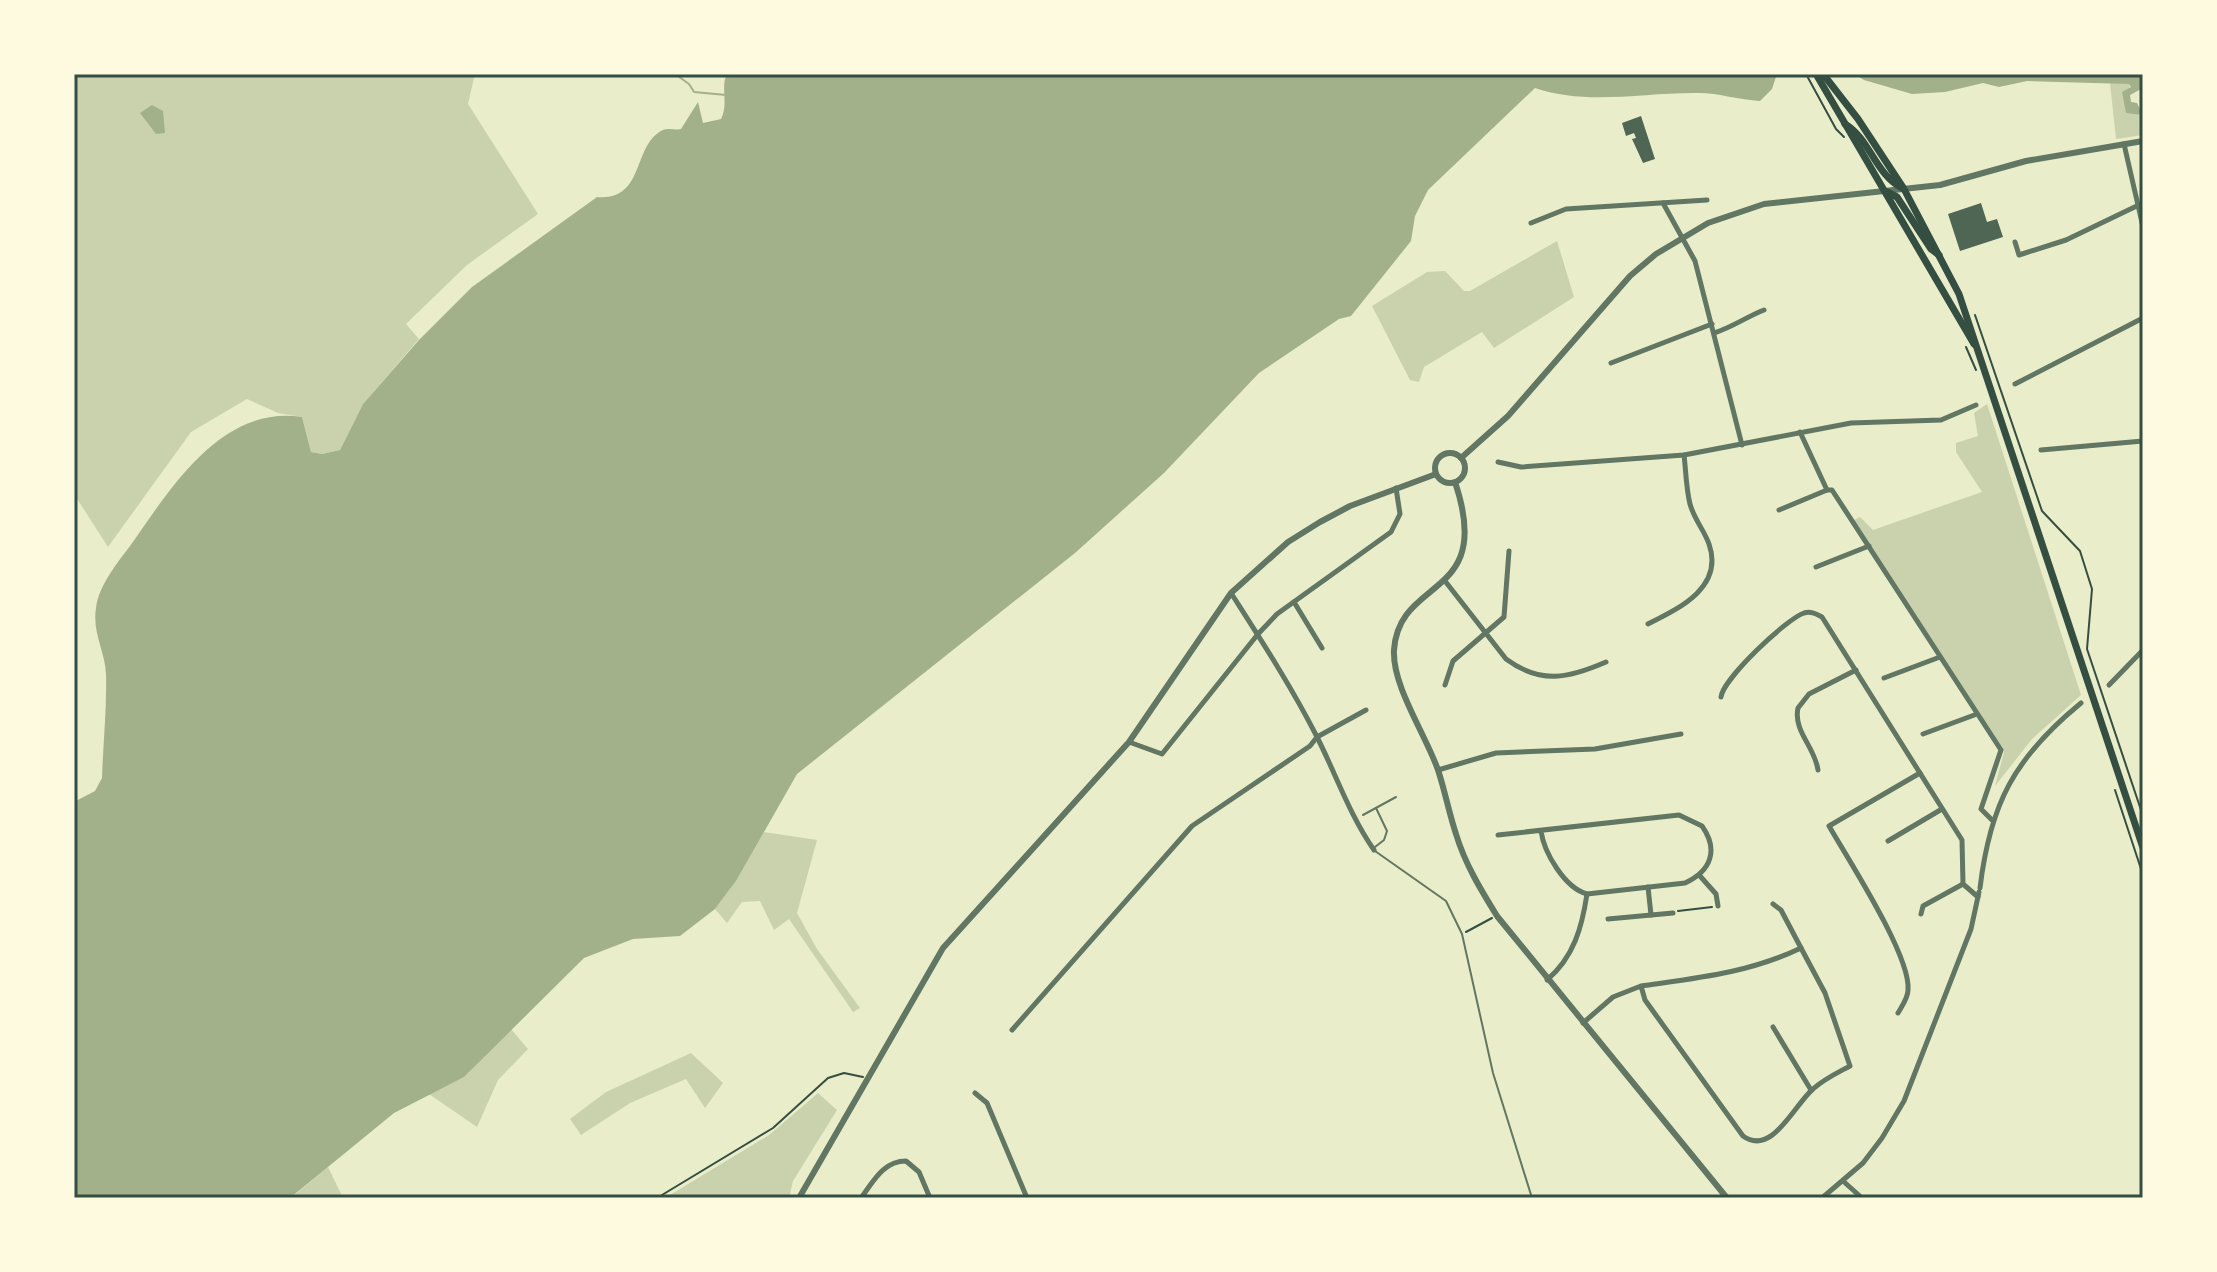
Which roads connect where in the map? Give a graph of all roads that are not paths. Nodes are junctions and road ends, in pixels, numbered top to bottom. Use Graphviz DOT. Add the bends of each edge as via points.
graph roads {
  1 [pos="1816,74"];
  2 [pos="1823,74"];
  3 [pos="1843,123"];
  4 [pos="2143,141"];
  5 [pos="2124,144"];
  6 [pos="1904,189"];
  7 [pos="1885,191"];
  8 [pos="1707,200"];
  9 [pos="1663,203"];
  10 [pos="2140,204"];
  11 [pos="1531,223"];
  12 [pos="2143,227"];
  13 [pos="1683,236"];
  14 [pos="2015,242"];
  15 [pos="1940,256"];
  16 [pos="1764,310"];
  17 [pos="2143,318"];
  18 [pos="1712,324"];
  19 [pos="1714,333"];
  20 [pos="1982,358"];
  21 [pos="1611,363"];
  22 [pos="2015,384"];
  23 [pos="1976,405"];
  24 [pos="1800,432"];
  25 [pos="2143,441"];
  26 [pos="1742,445"];
  27 [pos="2041,450"];
  28 [pos="1684,455"];
  29 [pos="1461,458"];
  30 [pos="1498,462"];
  31 [pos="1436,474"];
  32 [pos="1455,482"];
  33 [pos="1396,487"];
  34 [pos="1827,490"];
  35 [pos="1779,510"];
  36 [pos="1869,546"];
  37 [pos="1509,551"];
  38 [pos="1816,567"];
  39 [pos="1445,581"];
  40 [pos="1231,593"];
  41 [pos="1294,602"];
  42 [pos="1648,624"];
  43 [pos="1258,634"];
  44 [pos="1487,635"];
  45 [pos="1322,648"];
  46 [pos="2143,650"];
  47 [pos="1940,657"];
  48 [pos="1606,662"];
  49 [pos="1856,670"];
  50 [pos="1884,678"];
  51 [pos="1445,685"];
  52 [pos="2109,685"];
  53 [pos="1721,697"];
  54 [pos="2081,703"];
  55 [pos="1366,710"];
  56 [pos="1977,714"];
  57 [pos="1681,734"];
  58 [pos="1923,734"];
  59 [pos="1317,737"];
  60 [pos="1129,742"];
  61 [pos="1438,770"];
  62 [pos="1818,770"];
  63 [pos="1920,773"];
  64 [pos="1396,797"];
  65 [pos="1376,808"];
  66 [pos="1942,809"];
  67 [pos="1363,815"];
  68 [pos="1992,820"];
  69 [pos="1541,831"];
  70 [pos="1498,835"];
  71 [pos="1888,841"];
  72 [pos="2143,848"];
  73 [pos="1373,849"];
  74 [pos="1700,876"];
  75 [pos="1963,884"];
  76 [pos="1648,887"];
  77 [pos="1979,893"];
  78 [pos="1587,894"];
  79 [pos="1773,904"];
  80 [pos="1718,906"];
  81 [pos="1673,913"];
  82 [pos="1921,914"];
  83 [pos="1651,915"];
  84 [pos="1608,919"];
  85 [pos="1801,948"];
  86 [pos="1547,980"];
  87 [pos="1641,986"];
  88 [pos="1898,1013"];
  89 [pos="1583,1024"];
  90 [pos="1773,1027"];
  91 [pos="1012,1030"];
  92 [pos="1811,1090"];
  93 [pos="975,1093"];
  94 [pos="1843,1181"];
  95 [pos="799,1198"];
  96 [pos="861,1198"];
  97 [pos="930,1198"];
  98 [pos="1027,1198"];
  99 [pos="1532,1198"];
  100 [pos="1727,1198"];
  101 [pos="1822,1198"];
  102 [pos="1862,1198"];
  1 -- 3 [label="main road"];
  2 -- 6 [label="main road"];
  3 -- 6 [label="main road" via="1853,128 1884,175"];
  3 -- 7 [label="main road"];
  4 -- 5 [label="street"];
  5 -- 6 [label="street"];
  5 -- 10 [label="street"];
  6 -- 7 [label="street"];
  6 -- 15 [label="main road"];
  7 -- 13 [label="street" via="1764,204"];
  7 -- 15 [label="main road" via="1897,197"];
  7 -- 20 [label="main road"];
  8 -- 9 [label="street"];
  9 -- 11 [label="street" via="1566,209"];
  9 -- 13 [label="street"];
  10 -- 12 [label="street"];
  10 -- 14 [label="street" via="2066,240 2019,255"];
  13 -- 18 [label="street"];
  13 -- 29 [label="street" via="1630,276 1508,416"];
  15 -- 20 [label="main road"];
  16 -- 19 [label="street"];
  17 -- 22 [label="street"];
  18 -- 19 [label="street"];
  18 -- 21 [label="street"];
  19 -- 26 [label="street"];
  20 -- 72 [label="main road"];
  23 -- 24 [label="street" via="1941,420 1887,419"];
  24 -- 26 [label="street"];
  24 -- 34 [label="street"];
  25 -- 27 [label="street"];
  26 -- 28 [label="street"];
  28 -- 30 [label="street" via="1521,467"];
  28 -- 42 [label="street" via="1690,504 1708,541 1710,571 1687,604"];
  29 -- 31 [label="street" via="1443,454"];
  29 -- 32 [label="street" via="1465,472"];
  31 -- 32 [label="street" via="1442,481"];
  31 -- 33 [label="street"];
  32 -- 39 [label="street" via="1467,530 1459,562"];
  33 -- 40 [label="street" via="1288,542"];
  33 -- 41 [label="street" via="1400,514 1391,532"];
  34 -- 35 [label="street"];
  34 -- 36 [label="street"];
  36 -- 38 [label="street"];
  36 -- 47 [label="street"];
  37 -- 44 [label="street" via="1508,607"];
  39 -- 44 [label="street"];
  39 -- 61 [label="street" via="1412,610 1394,649 1397,674"];
  40 -- 43 [label="street"];
  40 -- 60 [label="street"];
  41 -- 43 [label="street"];
  41 -- 45 [label="street"];
  43 -- 59 [label="street"];
  43 -- 60 [label="street" via="1162,754"];
  44 -- 48 [label="street" via="1506,659 1534,675 1561,678"];
  44 -- 51 [label="street" via="1453,661"];
  46 -- 52 [label="street"];
  47 -- 50 [label="street"];
  47 -- 56 [label="street"];
  49 -- 53 [label="street" via="1822,617 1808,612 1786,625 1725,681"];
  49 -- 62 [label="street" via="1809,694 1798,708 1798,727 1813,748"];
  49 -- 63 [label="street"];
  54 -- 68 [label="street" via="2025,760"];
  55 -- 59 [label="street"];
  56 -- 58 [label="street"];
  56 -- 68 [label="street" via="2001,750 1981,809"];
  57 -- 61 [label="street" via="1595,749 1496,753"];
  59 -- 73 [label="street" via="1356,825"];
  59 -- 91 [label="street" via="1192,826"];
  60 -- 95 [label="street" via="958,927"];
  61 -- 86 [label="street" via="1474,877"];
  63 -- 66 [label="street"];
  63 -- 88 [label="street" via="1829,826 1892,939 1908,980"];
  64 -- 65 [label="lane"];
  65 -- 67 [label="lane"];
  65 -- 73 [label="lane" via="1386,836"];
  66 -- 71 [label="street"];
  66 -- 75 [label="street" via="1962,840"];
  68 -- 77 [label="street"];
  69 -- 70 [label="street"];
  69 -- 74 [label="street" via="1679,815 1702,826 1710,837 1709,864"];
  69 -- 78 [label="street" via="1555,866"];
  73 -- 99 [label="lane" via="1446,901 1462,934 1493,1073"];
  74 -- 76 [label="street"];
  74 -- 80 [label="street" via="1716,894"];
  75 -- 77 [label="street"];
  75 -- 82 [label="street" via="1923,906"];
  76 -- 78 [label="street"];
  76 -- 83 [label="street"];
  77 -- 94 [label="street" via="1971,929 1904,1101 1882,1138"];
  78 -- 86 [label="street" via="1571,951"];
  79 -- 85 [label="street"];
  81 -- 83 [label="street"];
  83 -- 84 [label="street"];
  85 -- 87 [label="street" via="1734,973"];
  85 -- 92 [label="street" via="1825,993 1850,1066"];
  86 -- 89 [label="street"];
  87 -- 89 [label="street" via="1613,997"];
  87 -- 92 [label="street" via="1645,1000 1752,1142 1776,1133"];
  89 -- 100 [label="street"];
  90 -- 92 [label="street"];
  93 -- 98 [label="street" via="987,1103"];
  94 -- 101 [label="street"];
  94 -- 102 [label="street"];
  96 -- 97 [label="street" via="882,1170 897,1161 906,1161 919,1172"];
}
